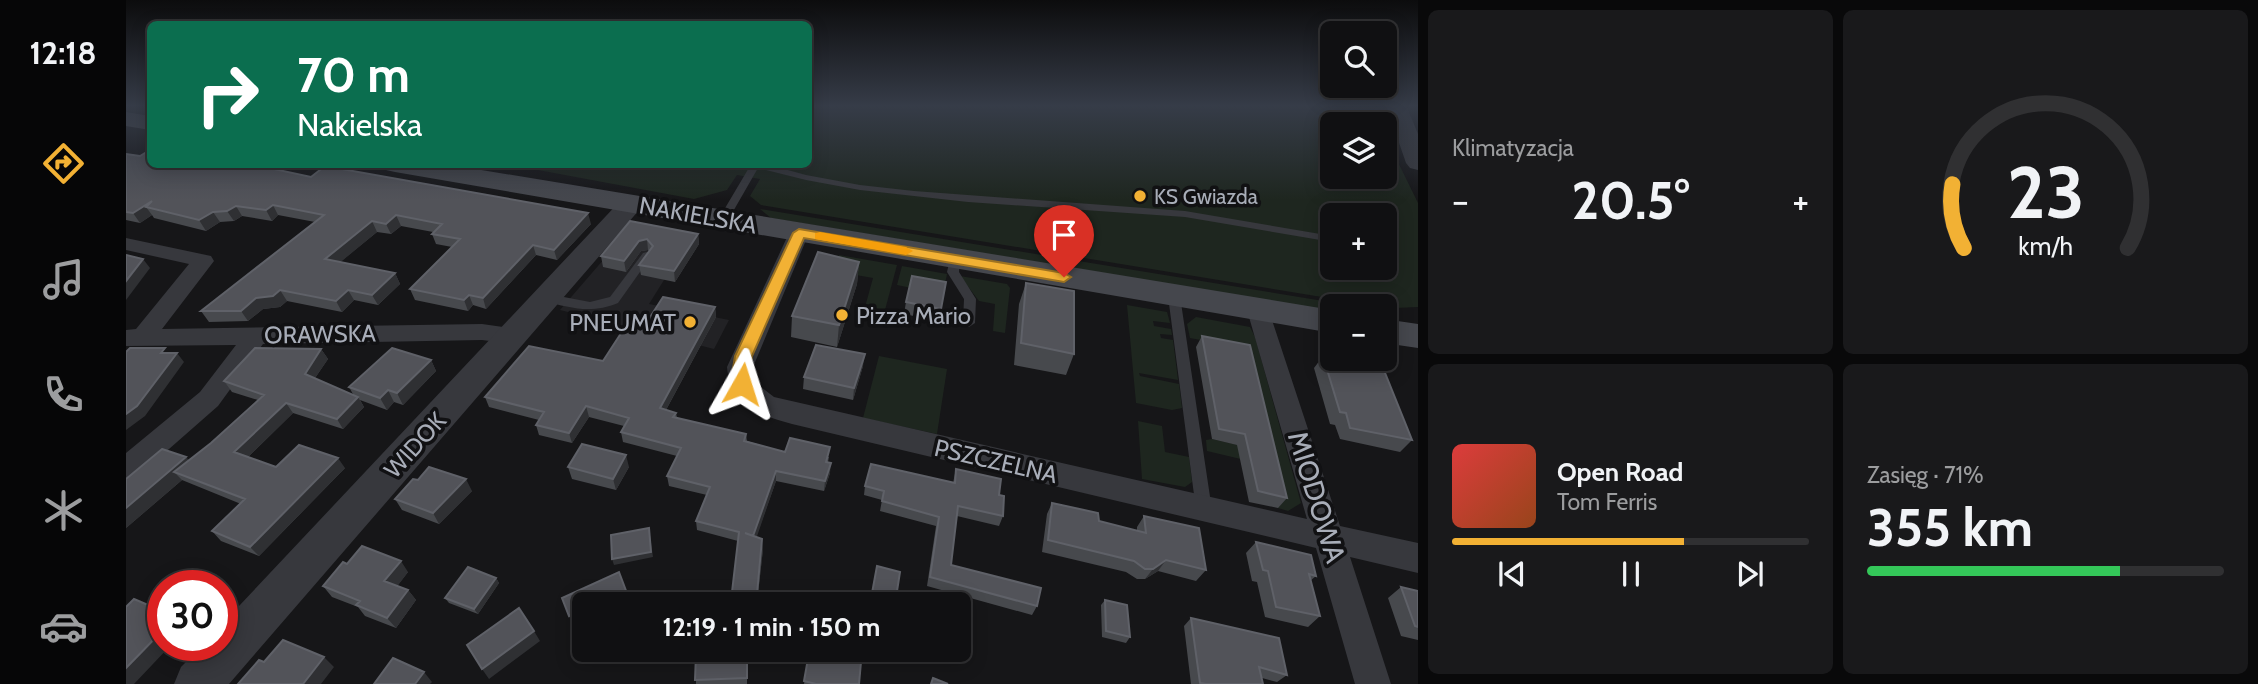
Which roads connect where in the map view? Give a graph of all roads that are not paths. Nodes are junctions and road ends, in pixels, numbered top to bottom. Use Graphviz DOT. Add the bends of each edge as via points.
graph roads {
  1 [pos="1410,137"];
  2 [pos="1418,163"];
  3 [pos="419,168"];
  4 [pos="752,168"];
  5 [pos="765,168"];
  6 [pos="631,204"];
  7 [pos="723,220"];
  8 [pos="799,233"];
  9 [pos="1320,237"];
  10 [pos="126,244"];
  11 [pos="647,255"];
  12 [pos="955,259"];
  13 [pos="1174,296"];
  14 [pos="548,298"];
  15 [pos="1259,310"];
  16 [pos="1320,320"];
  17 [pos="969,323"];
  18 [pos="1397,333"];
  19 [pos="257,335"];
  20 [pos="514,336"];
  21 [pos="1418,336"];
  22 [pos="134,338"];
  23 [pos="126,470"];
  24 [pos="1204,510"];
  25 [pos="1330,539"];
  26 [pos="1418,558"];
  27 [pos="198,684"];
  28 [pos="1373,684"];
  1 -- 2 [label="street"];
  3 -- 6 [label="main road, NAKIELSKA"];
  4 -- 7 [label="lane"];
  5 -- 9 [label="lane" via="891,194 1184,214"];
  6 -- 7 [label="main road, NAKIELSKA"];
  6 -- 14 [label="street, WIDOK"];
  7 -- 8 [label="main road, NAKIELSKA"];
  8 -- 12 [label="main road, NAKIELSKA"];
  8 -- 24 [label="street, PSZCZELNA" via="740,367 742,384 757,401 792,414"];
  10 -- 22 [label="street" via="203,261"];
  11 -- 14 [label="lane" via="607,304 584,307"];
  12 -- 13 [label="main road, NAKIELSKA"];
  12 -- 17 [label="lane" via="953,272 970,299"];
  13 -- 15 [label="main road, NAKIELSKA"];
  13 -- 24 [label="lane"];
  14 -- 20 [label="street, WIDOK"];
  15 -- 16 [label="main road, NAKIELSKA"];
  15 -- 25 [label="street, MIODOWA"];
  18 -- 21 [label="main road"];
  19 -- 20 [label="street, ORAWSKA" via="482,332"];
  19 -- 22 [label="street, ORAWSKA"];
  19 -- 23 [label="street" via="209,399"];
  20 -- 27 [label="street, WIDOK"];
  24 -- 25 [label="street, PSZCZELNA"];
  25 -- 26 [label="street, PSZCZELNA"];
  25 -- 28 [label="street, MIODOWA"];
}
